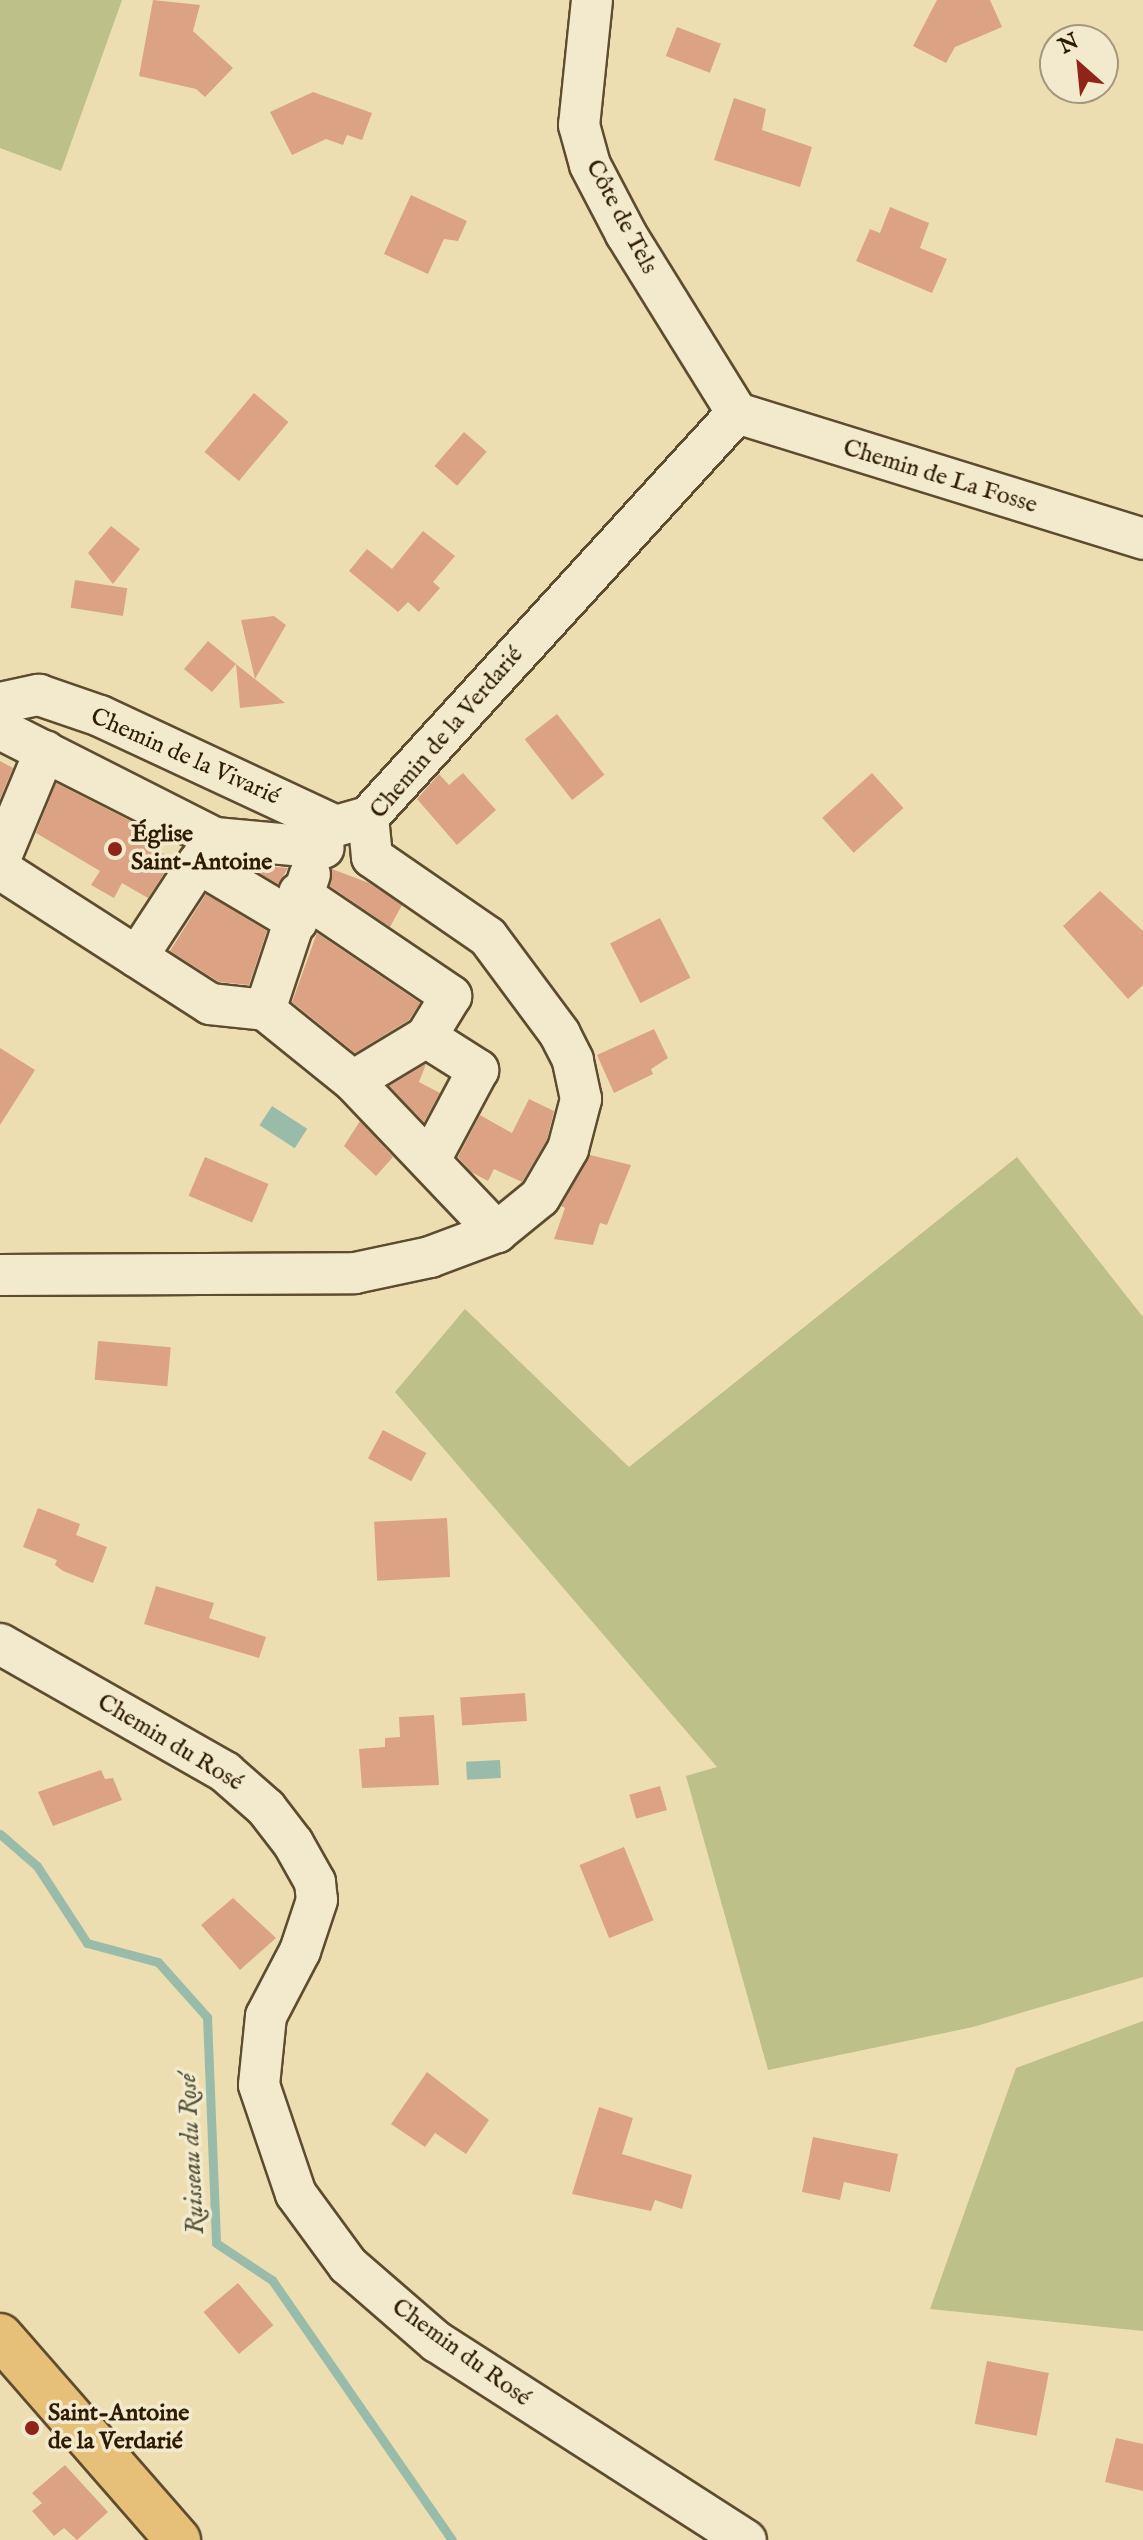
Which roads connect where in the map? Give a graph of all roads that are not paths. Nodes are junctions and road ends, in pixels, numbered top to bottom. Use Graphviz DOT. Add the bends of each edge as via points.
graph roads {
  1 [pos="592,0"];
  2 [pos="737,413"];
  3 [pos="1143,539"];
  4 [pos="0,703"];
  5 [pos="0,729"];
  6 [pos="45,751"];
  7 [pos="343,830"];
  8 [pos="207,851"];
  9 [pos="0,859"];
  10 [pos="0,869"];
  11 [pos="298,908"];
  12 [pos="137,957"];
  13 [pos="265,1010"];
  14 [pos="426,1037"];
  15 [pos="353,1081"];
  16 [pos="430,1160"];
  17 [pos="497,1232"];
  18 [pos="0,1275"];
  19 [pos="0,1644"];
  20 [pos="0,2336"];
  21 [pos="178,2540"];
  22 [pos="746,2540"];
  1 -- 2 [label="street, Côte de Tels" via="579,125 590,165 626,234"];
  2 -- 3 [label="street, Chemin de La Fosse"];
  2 -- 7 [label="street, Chemin de la Verdarié"];
  4 -- 7 [label="street, Chemin de la Vivarié" via="39,695 100,716"];
  5 -- 6 [label="street"];
  6 -- 8 [label="street"];
  6 -- 9 [label="street"];
  7 -- 8 [label="street"];
  7 -- 11 [label="street"];
  7 -- 17 [label="street, Chemin de la Verdarié" via="372,857 488,937 560,1034 573,1060 581,1099 568,1149 540,1197"];
  8 -- 11 [label="street"];
  8 -- 12 [label="street"];
  10 -- 12 [label="street"];
  11 -- 13 [label="street"];
  11 -- 14 [label="street" via="451,996"];
  12 -- 13 [label="street" via="210,1004"];
  13 -- 15 [label="street"];
  14 -- 15 [label="street"];
  14 -- 16 [label="street" via="478,1070"];
  15 -- 16 [label="street"];
  16 -- 17 [label="street"];
  17 -- 18 [label="street, Chemin de la Verdarié" via="430,1257 355,1273"];
  19 -- 22 [label="street, Chemin du Rosé" via="225,1772 266,1808 315,1882 317,1900 300,1951 266,2016 259,2085 296,2194 348,2265 437,2342"];
  20 -- 21 [label="main road"];
}
